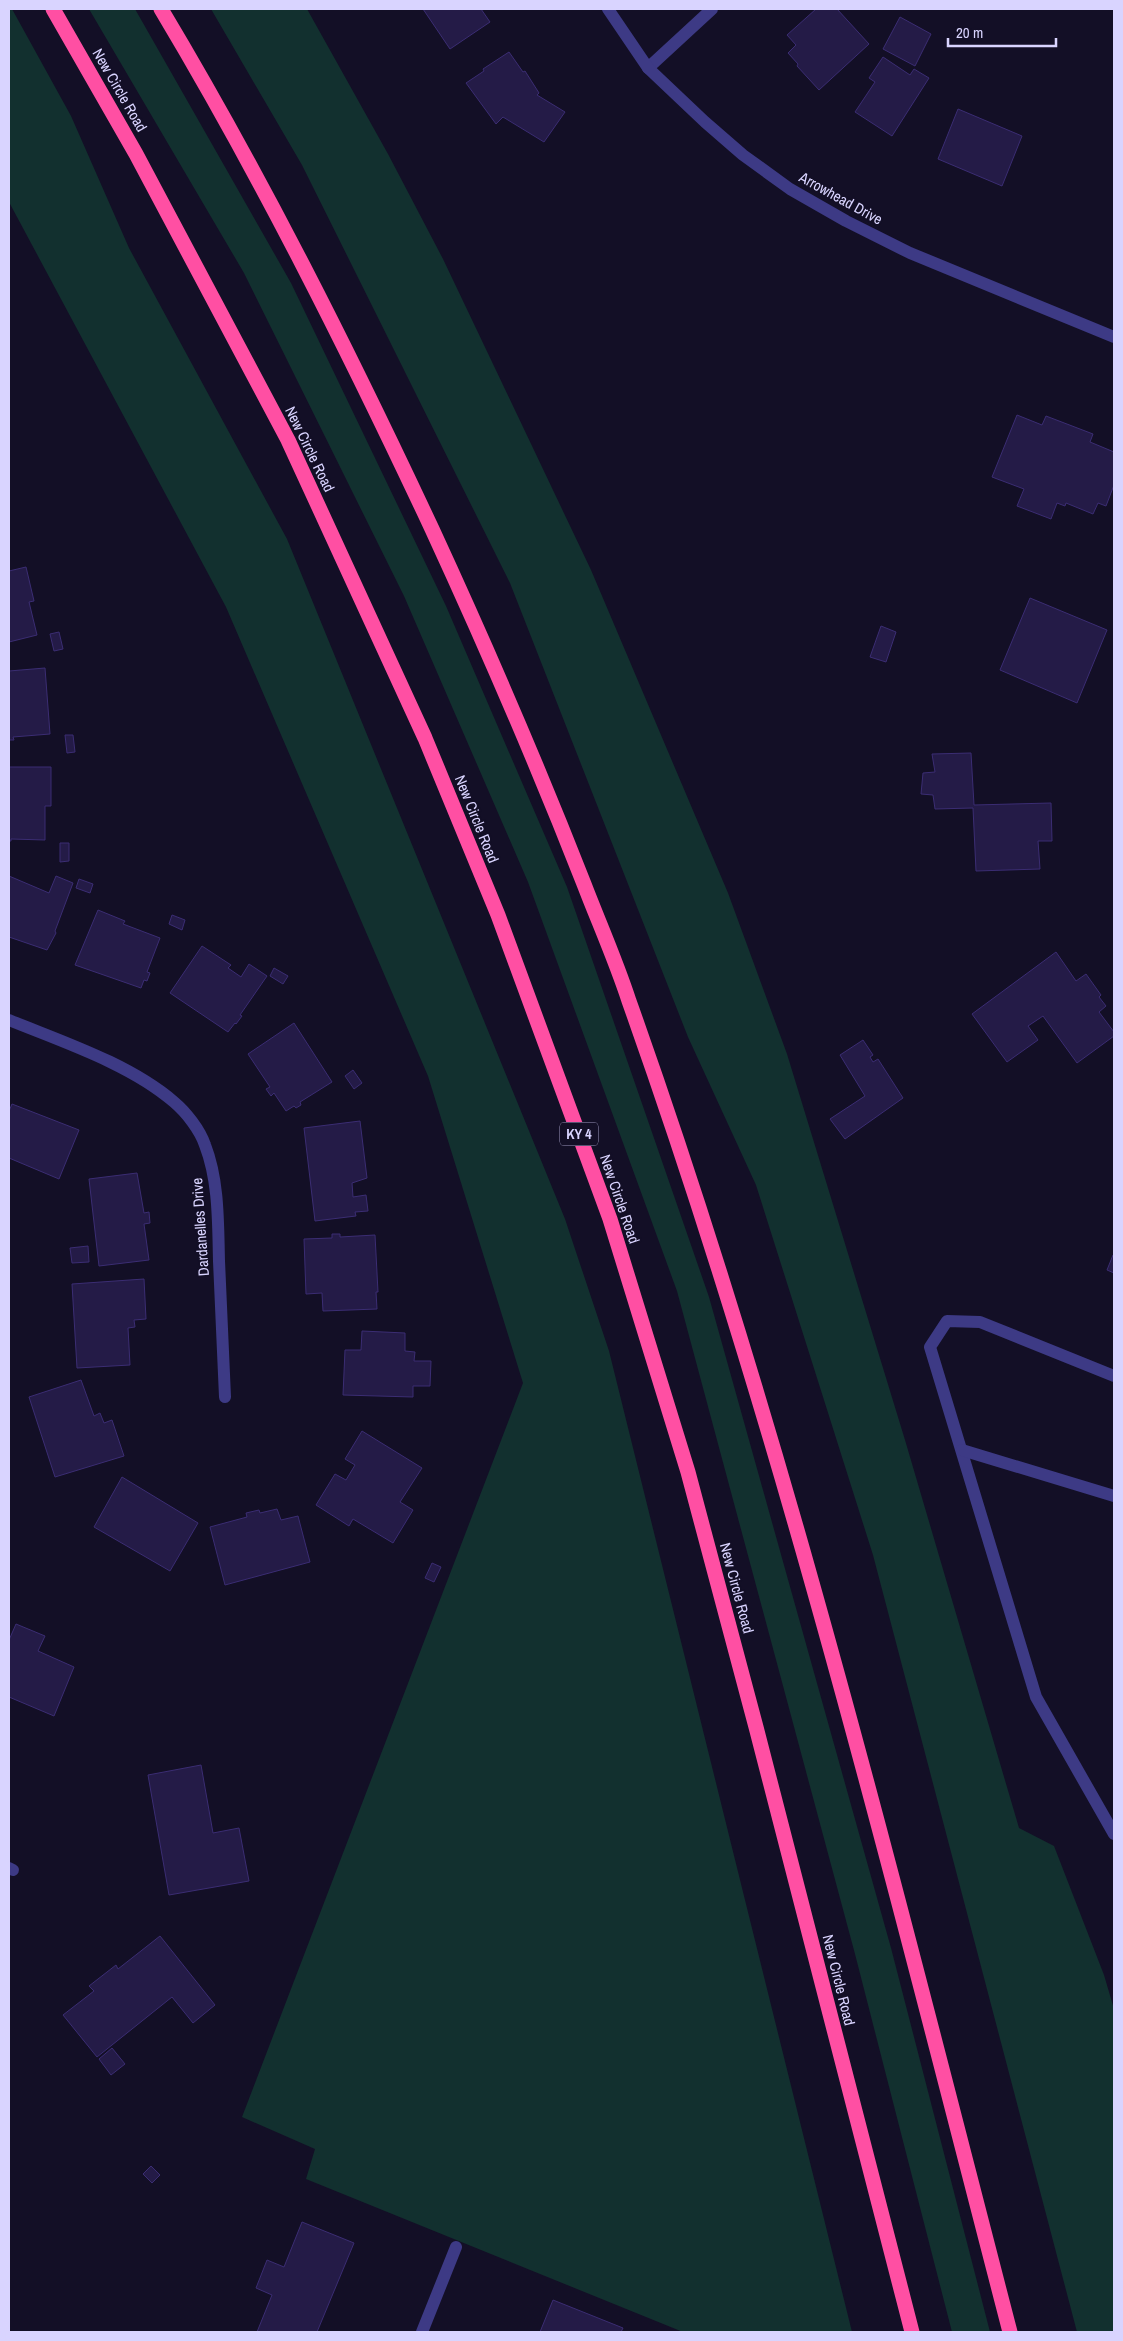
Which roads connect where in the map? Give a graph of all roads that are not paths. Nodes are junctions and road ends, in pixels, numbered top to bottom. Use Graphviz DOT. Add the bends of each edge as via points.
graph roads {
  1 [pos="52,9"];
  2 [pos="161,9"];
  3 [pos="608,9"];
  4 [pos="712,9"];
  5 [pos="648,68"];
  6 [pos="1114,337"];
  7 [pos="9,1020"];
  8 [pos="1114,1376"];
  9 [pos="224,1397"];
  10 [pos="962,1450"];
  11 [pos="1114,1496"];
  12 [pos="1114,1834"];
  13 [pos="456,2246"];
  14 [pos="422,2332"];
  15 [pos="912,2332"];
  16 [pos="1010,2332"];
  1 -- 15 [label="highway, New Circle Road / KY 4" via="136,154 288,440 425,738 505,933 610,1219 688,1472"];
  2 -- 16 [label="highway" via="253,171 373,402 483,638 555,809 628,997 738,1327 839,1675"];
  3 -- 5 [label="street, Arrowhead Drive"];
  4 -- 5 [label="street"];
  5 -- 6 [label="street, Arrowhead Drive" via="743,155 790,189 910,253"];
  7 -- 9 [label="street, Dardanelles Drive" via="89,1052 153,1087 175,1103 205,1144 214,1176 218,1213"];
  8 -- 10 [label="street" via="980,1322 947,1321 930,1347"];
  10 -- 11 [label="street"];
  10 -- 12 [label="street" via="1036,1697"];
  13 -- 14 [label="street"];
}
